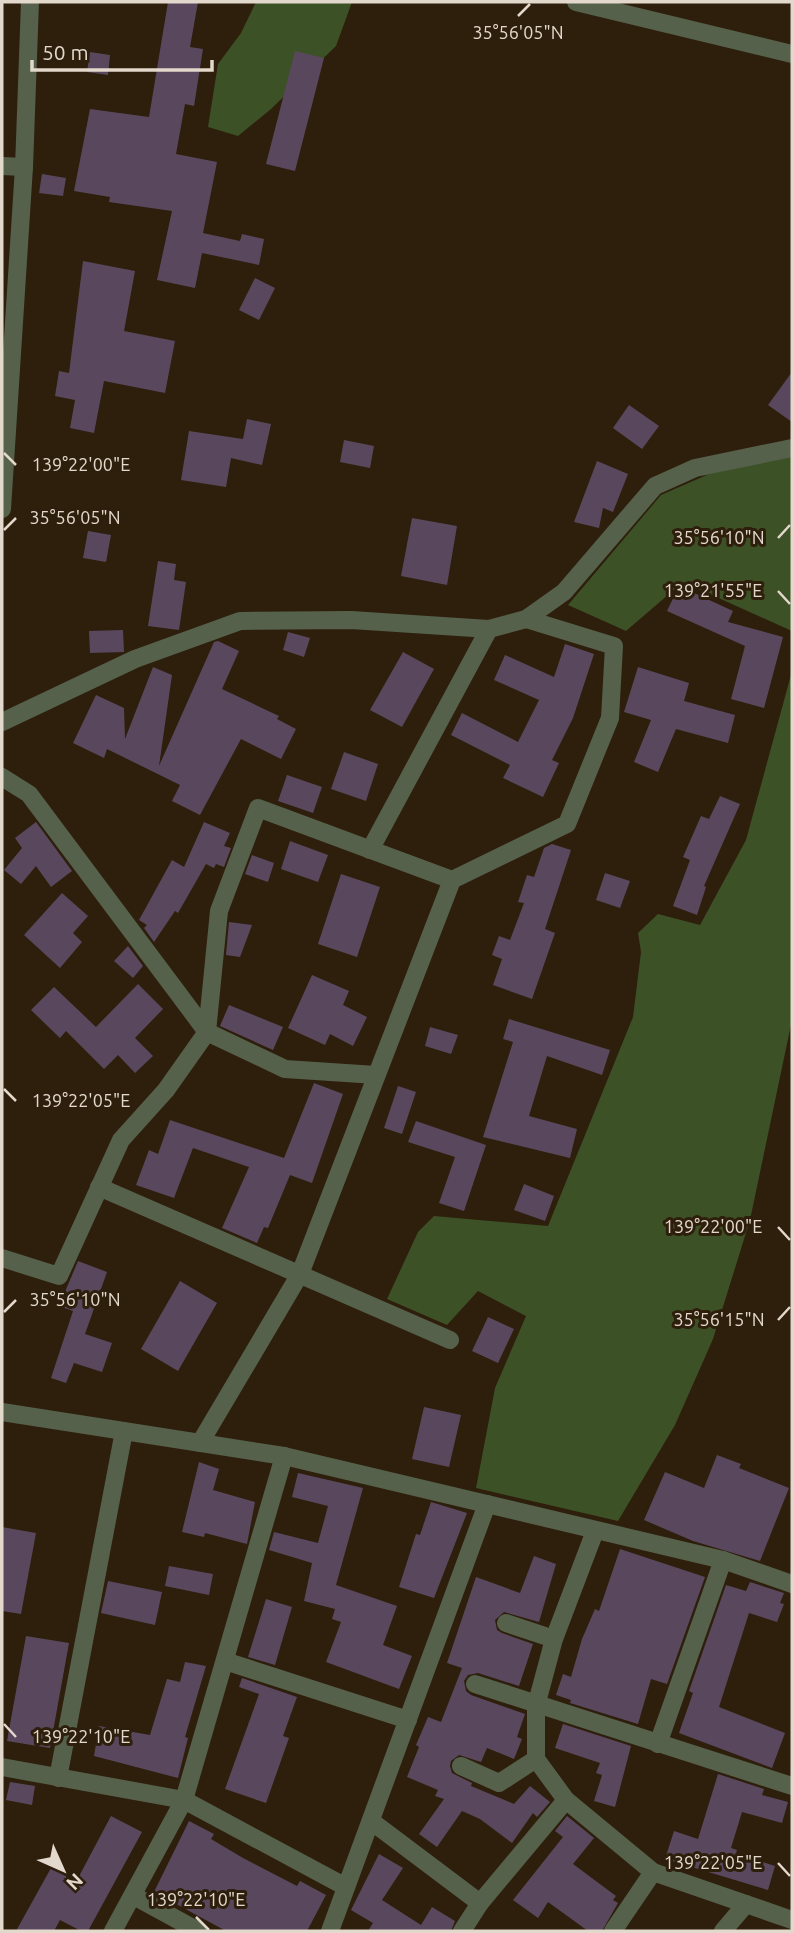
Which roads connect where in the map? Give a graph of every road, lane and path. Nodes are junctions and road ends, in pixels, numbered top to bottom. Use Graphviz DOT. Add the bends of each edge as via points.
graph roads {
  1 [pos="29,2"];
  2 [pos="576,2"];
  3 [pos="792,54"];
  4 [pos="2,166"];
  5 [pos="24,167"];
  6 [pos="792,448"];
  7 [pos="2,509"];
  8 [pos="526,619"];
  9 [pos="489,629"];
  10 [pos="2,722"];
  11 [pos="2,777"];
  12 [pos="370,850"];
  13 [pos="452,880"];
  14 [pos="208,1032"];
  15 [pos="376,1074"];
  16 [pos="99,1187"];
  17 [pos="2,1258"];
  18 [pos="300,1274"];
  19 [pos="450,1340"];
  20 [pos="2,1412"];
  21 [pos="124,1431"];
  22 [pos="200,1443"];
  23 [pos="284,1456"];
  24 [pos="487,1504"];
  25 [pos="595,1531"];
  26 [pos="723,1560"];
  27 [pos="792,1584"];
  28 [pos="506,1623"];
  29 [pos="554,1639"];
  30 [pos="225,1661"];
  31 [pos="475,1684"];
  32 [pos="536,1706"];
  33 [pos="408,1720"];
  34 [pos="658,1744"];
  35 [pos="536,1759"];
  36 [pos="461,1766"];
  37 [pos="2,1767"];
  38 [pos="58,1778"];
  39 [pos="792,1786"];
  40 [pos="184,1800"];
  41 [pos="566,1800"];
  42 [pos="370,1821"];
  43 [pos="653,1872"];
  44 [pos="346,1887"];
  45 [pos="134,1896"];
  46 [pos="480,1903"];
  47 [pos="746,1904"];
  48 [pos="792,1920"];
  49 [pos="113,1931"];
  50 [pos="198,1931"];
  51 [pos="330,1931"];
  52 [pos="462,1931"];
  53 [pos="613,1931"];
  54 [pos="723,1931"];
  1 -- 5 [label="street"];
  2 -- 3 [label="street"];
  4 -- 5 [label="street"];
  5 -- 7 [label="street"];
  6 -- 8 [label="street" via="695,468 655,486 564,592"];
  8 -- 9 [label="street"];
  8 -- 13 [label="street" via="614,646 611,718 567,824"];
  9 -- 10 [label="street" via="351,621 240,621 135,659"];
  9 -- 12 [label="street"];
  11 -- 14 [label="street" via="29,794"];
  12 -- 13 [label="street"];
  12 -- 14 [label="street" via="258,808 219,911"];
  13 -- 15 [label="street"];
  14 -- 15 [label="street" via="285,1069"];
  14 -- 16 [label="street" via="166,1090 121,1140"];
  15 -- 18 [label="street"];
  16 -- 17 [label="street" via="59,1276"];
  16 -- 18 [label="street"];
  18 -- 19 [label="street"];
  18 -- 22 [label="street"];
  20 -- 21 [label="street"];
  21 -- 22 [label="street"];
  21 -- 38 [label="street"];
  22 -- 23 [label="street"];
  23 -- 24 [label="street"];
  23 -- 30 [label="street"];
  24 -- 25 [label="street"];
  24 -- 33 [label="street"];
  25 -- 26 [label="street"];
  25 -- 29 [label="street"];
  26 -- 27 [label="street"];
  26 -- 34 [label="street"];
  28 -- 29 [label="street"];
  29 -- 32 [label="street"];
  30 -- 33 [label="street"];
  30 -- 40 [label="street"];
  31 -- 32 [label="street"];
  32 -- 34 [label="street"];
  32 -- 35 [label="street"];
  33 -- 42 [label="street"];
  34 -- 39 [label="street"];
  35 -- 36 [label="street" via="499,1783"];
  35 -- 41 [label="street"];
  37 -- 38 [label="street"];
  38 -- 40 [label="street"];
  40 -- 44 [label="street"];
  40 -- 45 [label="street"];
  41 -- 43 [label="street"];
  41 -- 46 [label="street"];
  42 -- 44 [label="street"];
  42 -- 46 [label="street"];
  43 -- 47 [label="street"];
  43 -- 53 [label="street"];
  44 -- 51 [label="street"];
  45 -- 49 [label="street"];
  45 -- 50 [label="street"];
  46 -- 52 [label="street"];
  47 -- 48 [label="street"];
  47 -- 54 [label="street"];
}
